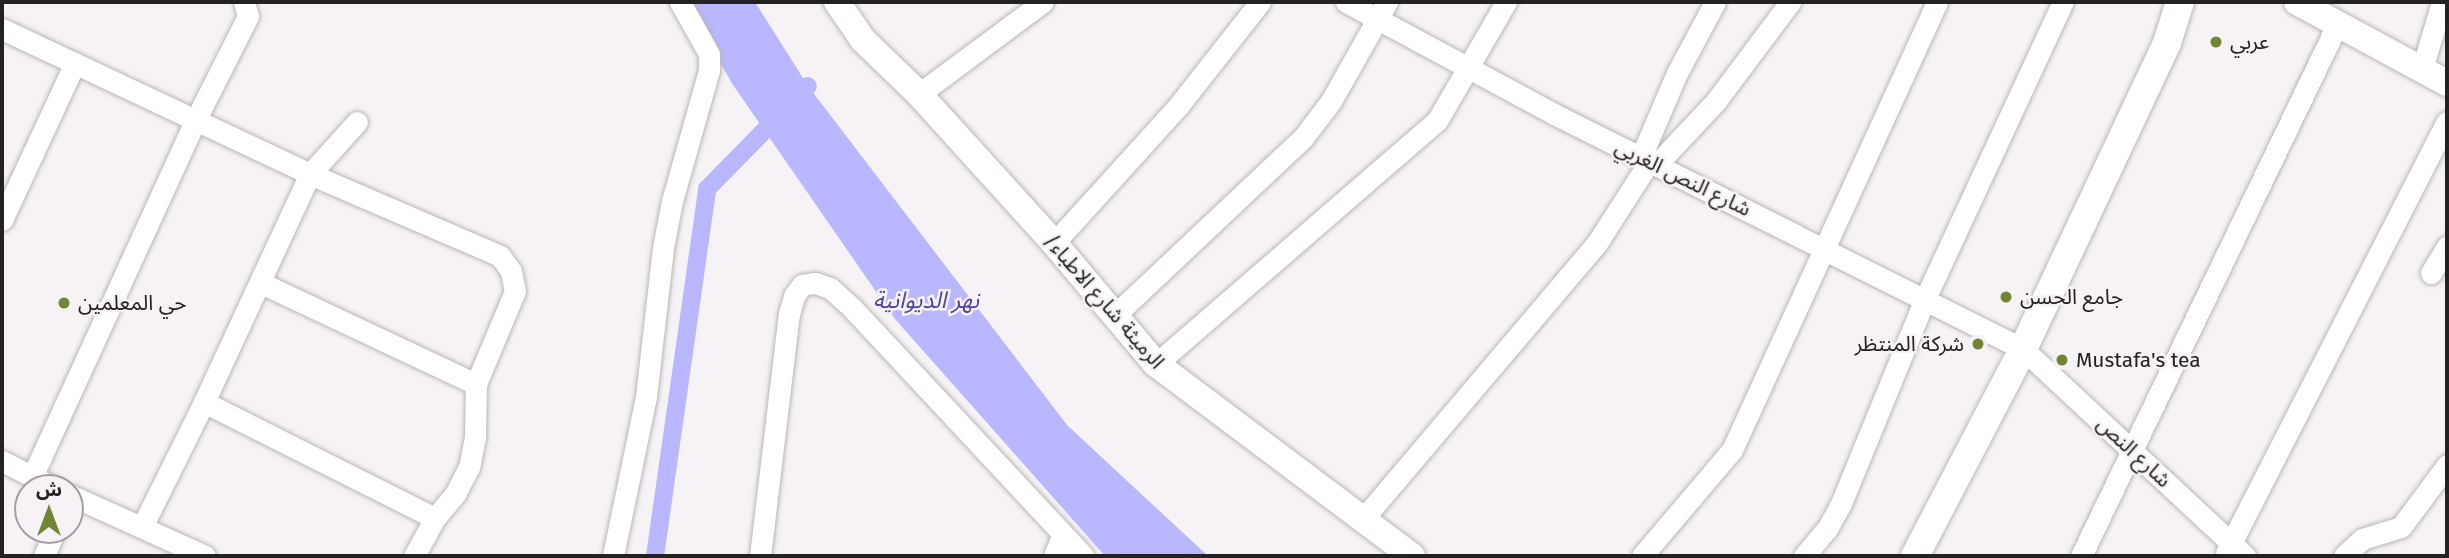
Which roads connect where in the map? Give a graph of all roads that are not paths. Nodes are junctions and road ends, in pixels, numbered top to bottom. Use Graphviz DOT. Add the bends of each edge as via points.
graph roads {
  1 [pos="244,2"];
  2 [pos="680,2"];
  3 [pos="837,2"];
  4 [pos="1043,2"];
  5 [pos="1260,2"];
  6 [pos="1346,2"];
  7 [pos="1506,2"];
  8 [pos="1715,2"];
  9 [pos="1790,2"];
  10 [pos="1937,2"];
  11 [pos="2063,2"];
  12 [pos="2180,2"];
  13 [pos="2200,2"];
  14 [pos="2299,2"];
  15 [pos="2442,2"];
  16 [pos="1383,11"];
  17 [pos="2338,23"];
  18 [pos="2,29"];
  19 [pos="2167,43"];
  20 [pos="75,63"];
  21 [pos="1470,69"];
  22 [pos="2421,69"];
  23 [pos="2447,83"];
  24 [pos="919,94"];
  25 [pos="195,121"];
  26 [pos="357,122"];
  27 [pos="2447,122"];
  28 [pos="1648,161"];
  29 [pos="310,174"];
  30 [pos="2,220"];
  31 [pos="1054,243"];
  32 [pos="2447,246"];
  33 [pos="1823,247"];
  34 [pos="2431,273"];
  35 [pos="261,283"];
  36 [pos="1924,301"];
  37 [pos="1116,314"];
  38 [pos="2023,349"];
  39 [pos="1156,364"];
  40 [pos="476,384"];
  41 [pos="204,401"];
  42 [pos="2132,451"];
  43 [pos="2,461"];
  44 [pos="2447,465"];
  45 [pos="26,474"];
  46 [pos="33,474"];
  47 [pos="84,501"];
  48 [pos="435,518"];
  49 [pos="1363,519"];
  50 [pos="142,527"];
  51 [pos="1062,536"];
  52 [pos="2233,552"];
  53 [pos="205,556"];
  54 [pos="414,556"];
  55 [pos="613,556"];
  56 [pos="760,556"];
  57 [pos="1054,556"];
  58 [pos="1083,556"];
  59 [pos="1412,556"];
  60 [pos="1642,556"];
  61 [pos="1804,556"];
  62 [pos="1915,556"];
  63 [pos="2081,556"];
  64 [pos="2344,556"];
  1 -- 25 [label="street" via="248,16"];
  2 -- 55 [label="street" via="709,54 709,70 672,201 646,397"];
  3 -- 24 [label="street, /الرميثة شارع الاطباء" via="863,40"];
  4 -- 24 [label="street"];
  5 -- 31 [label="street" via="1179,105"];
  6 -- 16 [label="street, شارع النص الغربي"];
  7 -- 21 [label="street"];
  8 -- 28 [label="street" via="1677,73"];
  9 -- 28 [label="street" via="1716,101"];
  10 -- 33 [label="street"];
  11 -- 36 [label="street"];
  12 -- 19 [label="main road"];
  13 -- 19 [label="main road"];
  14 -- 17 [label="street"];
  15 -- 22 [label="street"];
  16 -- 21 [label="street, شارع النص الغربي"];
  16 -- 37 [label="street" via="1331,101 1303,138"];
  17 -- 22 [label="street"];
  17 -- 42 [label="street"];
  18 -- 20 [label="street"];
  19 -- 38 [label="main road"];
  20 -- 25 [label="street"];
  20 -- 30 [label="street"];
  21 -- 28 [label="street, شارع النص الغربي"];
  21 -- 39 [label="street" via="1437,121"];
  22 -- 23 [label="street"];
  24 -- 31 [label="street, /الرميثة شارع الاطباء"];
  25 -- 29 [label="street"];
  25 -- 46 [label="street"];
  26 -- 29 [label="street"];
  27 -- 52 [label="street"];
  28 -- 33 [label="street, شارع النص الغربي"];
  28 -- 49 [label="street" via="1597,243"];
  29 -- 35 [label="street"];
  29 -- 40 [label="street" via="500,256 511,271 515,291"];
  31 -- 37 [label="street, /الرميثة شارع الاطباء"];
  32 -- 34 [label="street"];
  33 -- 36 [label="street, شارع النص الغربي"];
  33 -- 60 [label="street" via="1732,450"];
  35 -- 40 [label="street"];
  35 -- 41 [label="street"];
  36 -- 38 [label="street, شارع النص الغربي"];
  36 -- 61 [label="street" via="1840,506 1828,529"];
  37 -- 39 [label="street, /الرميثة شارع الاطباء"];
  38 -- 42 [label="street, شارع النص"];
  38 -- 62 [label="main road"];
  39 -- 49 [label="street, /الرميثة شارع الاطباء"];
  40 -- 48 [label="street" via="469,467 456,493"];
  41 -- 48 [label="street"];
  41 -- 50 [label="street"];
  42 -- 52 [label="street, شارع النص"];
  42 -- 63 [label="street"];
  43 -- 45 [label="street"];
  44 -- 64 [label="street" via="2401,527 2362,539"];
  47 -- 50 [label="street"];
  48 -- 54 [label="street"];
  49 -- 59 [label="street, /الرميثة شارع الاطباء"];
  50 -- 53 [label="street"];
  51 -- 56 [label="street" via="853,309 830,288 815,282 802,285 789,314"];
  51 -- 57 [label="street"];
  51 -- 58 [label="street"];
}
